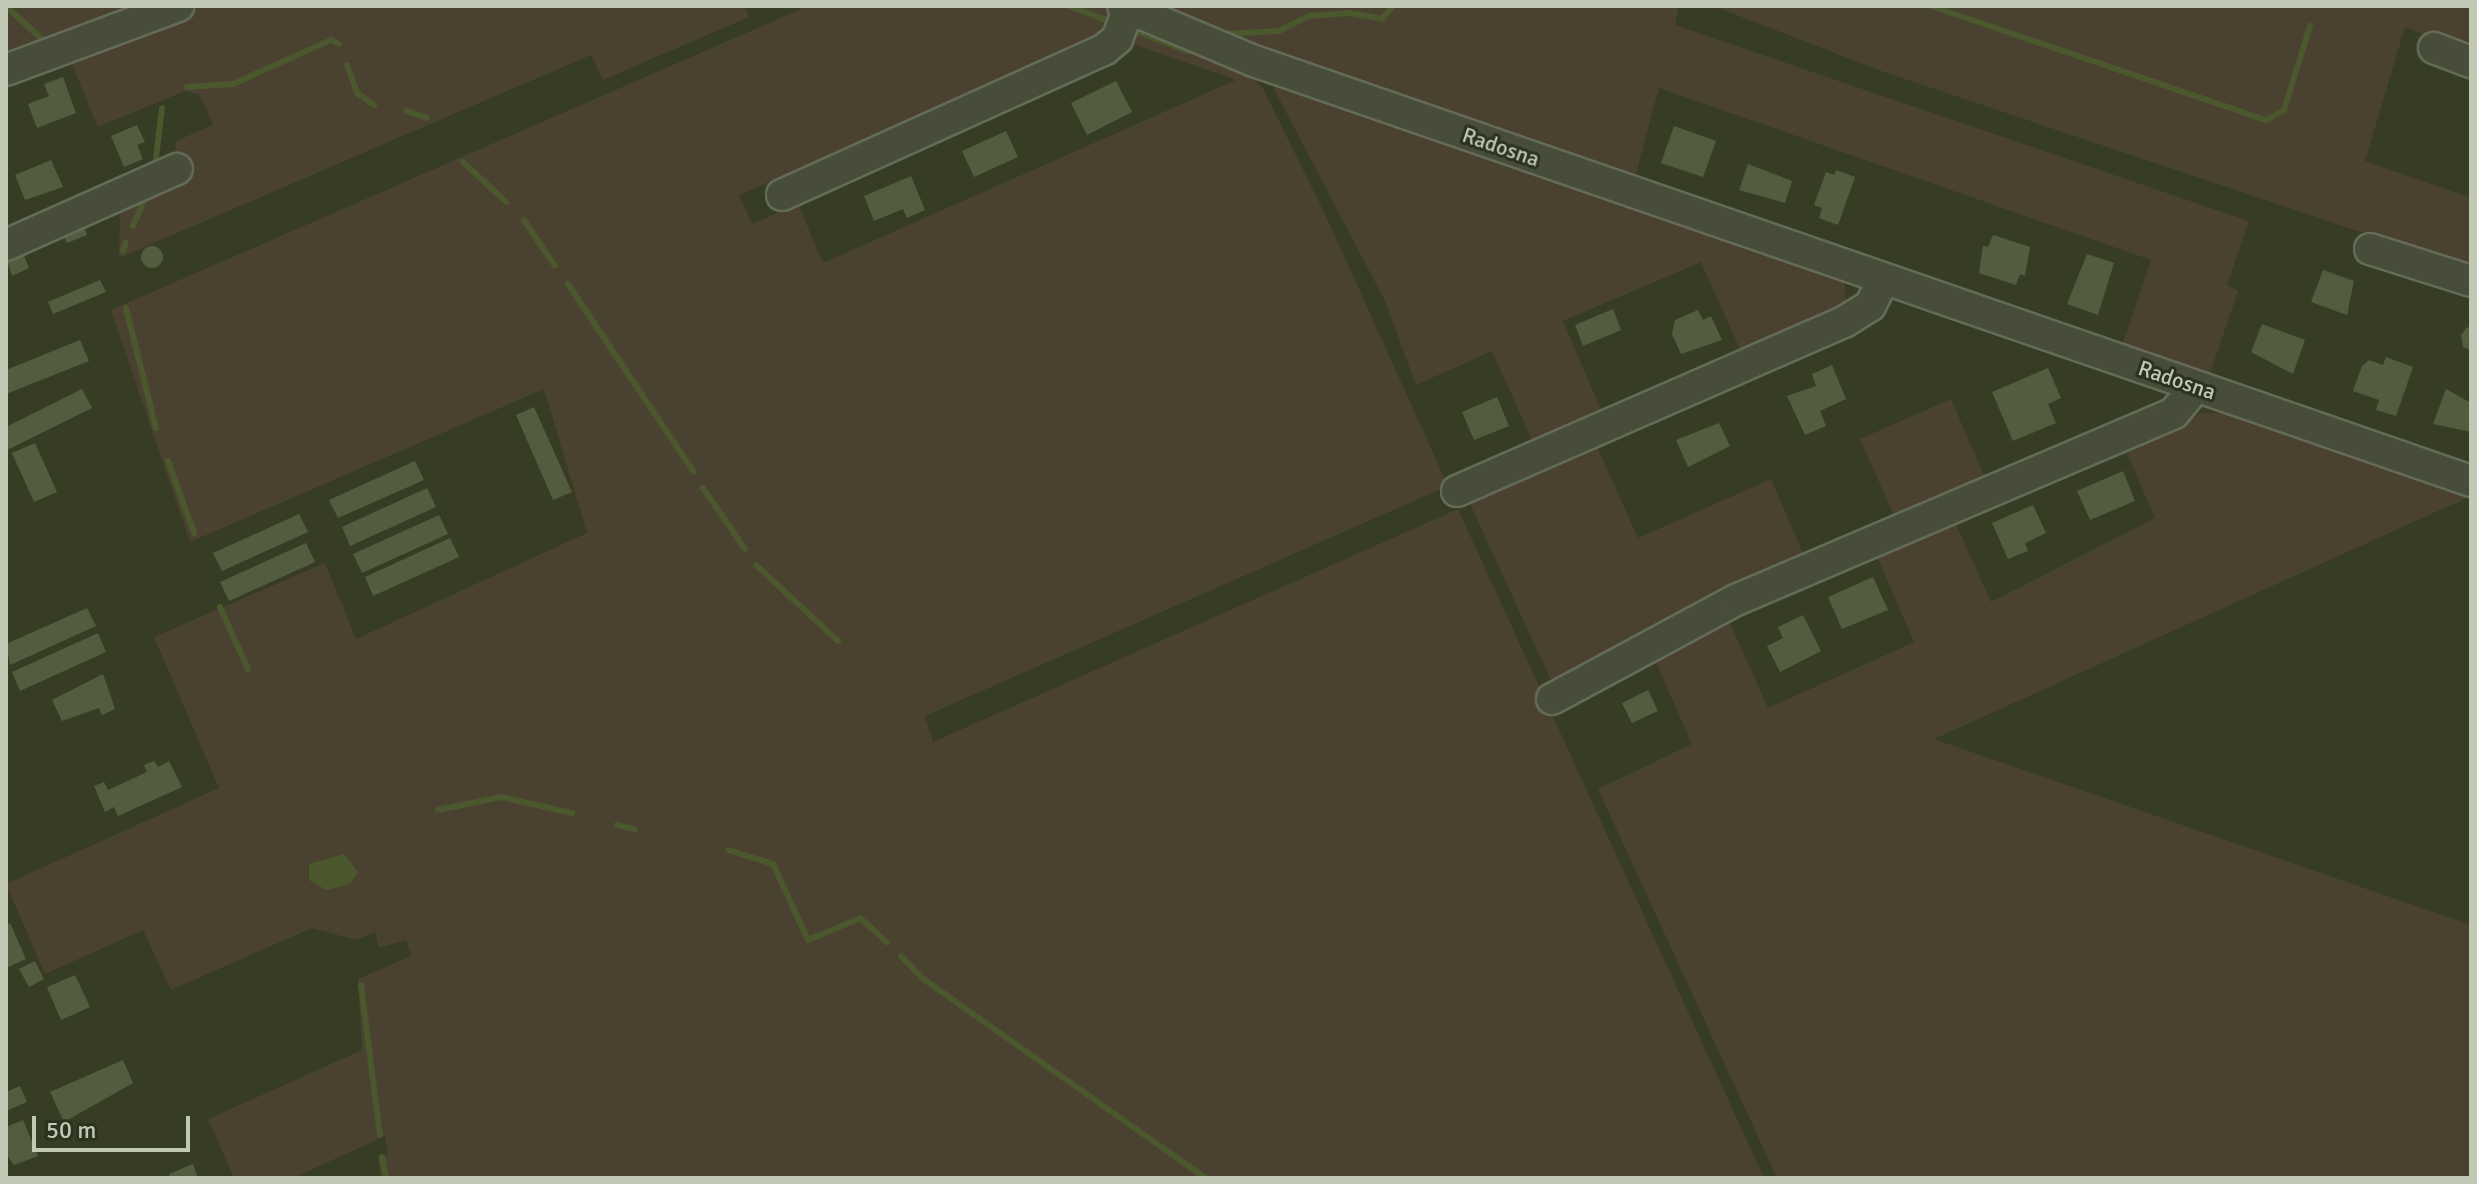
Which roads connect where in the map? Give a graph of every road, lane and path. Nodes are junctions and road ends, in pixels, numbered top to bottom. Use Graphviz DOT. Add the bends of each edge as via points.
graph roads {
  1 [pos="178,6"];
  2 [pos="1126,7"];
  3 [pos="2434,48"];
  4 [pos="2471,62"];
  5 [pos="6,70"];
  6 [pos="177,169"];
  7 [pos="782,195"];
  8 [pos="6,245"];
  9 [pos="2370,249"];
  10 [pos="1883,280"];
  11 [pos="2471,281"];
  12 [pos="2196,387"];
  13 [pos="2471,481"];
  14 [pos="1457,491"];
  15 [pos="1552,699"];
  1 -- 5 [label="street"];
  2 -- 7 [label="street" via="1117,39 1105,49"];
  2 -- 10 [label="street, Radosna" via="1241,57"];
  3 -- 4 [label="street"];
  6 -- 8 [label="street"];
  9 -- 11 [label="street"];
  10 -- 12 [label="street, Radosna"];
  10 -- 14 [label="street" via="1870,306 1844,322"];
  12 -- 13 [label="street, Radosna"];
  12 -- 15 [label="street" via="2174,413 1736,600"];
}
